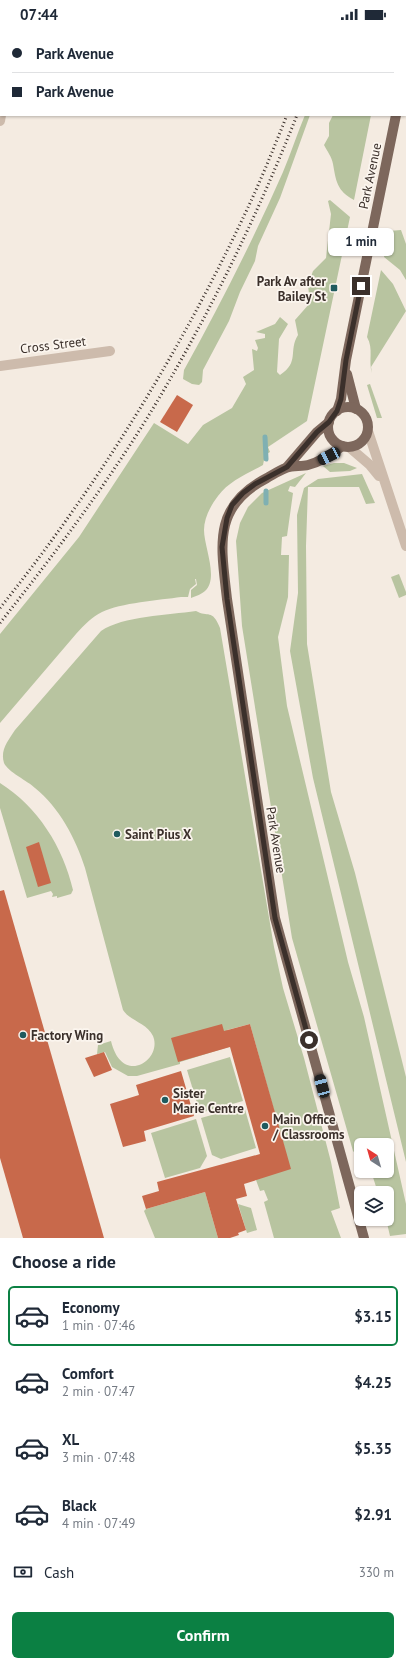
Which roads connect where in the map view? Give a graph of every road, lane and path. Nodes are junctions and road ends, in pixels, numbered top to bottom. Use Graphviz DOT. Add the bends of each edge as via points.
graph roads {
  1 [pos="396,116"];
  2 [pos="110,351"];
  3 [pos="346,360"];
  4 [pos="0,366"];
  5 [pos="356,409"];
  6 [pos="337,411"];
  7 [pos="329,422"];
  8 [pos="368,431"];
  9 [pos="346,447"];
  10 [pos="287,467"];
  11 [pos="386,486"];
  12 [pos="406,546"];
  13 [pos="364,1238"];
  1 -- 3 [label="main road, Park Avenue"];
  2 -- 4 [label="street, Cross Street"];
  3 -- 5 [label="main road, Park Avenue" via="349,386"];
  3 -- 6 [label="main road, Park Avenue"];
  5 -- 6 [label="main road"];
  5 -- 8 [label="main road" via="366,418"];
  6 -- 7 [label="main road"];
  7 -- 9 [label="main road" via="331,437"];
  7 -- 10 [label="main road, Park Avenue"];
  8 -- 9 [label="main road" via="359,444"];
  8 -- 11 [label="street"];
  9 -- 10 [label="main road, Park Avenue" via="315,463"];
  9 -- 11 [label="street" via="370,465"];
  10 -- 13 [label="main road, Park Avenue" via="249,488 232,505 224,531 223,564 275,918"];
  11 -- 12 [label="street"];
}
